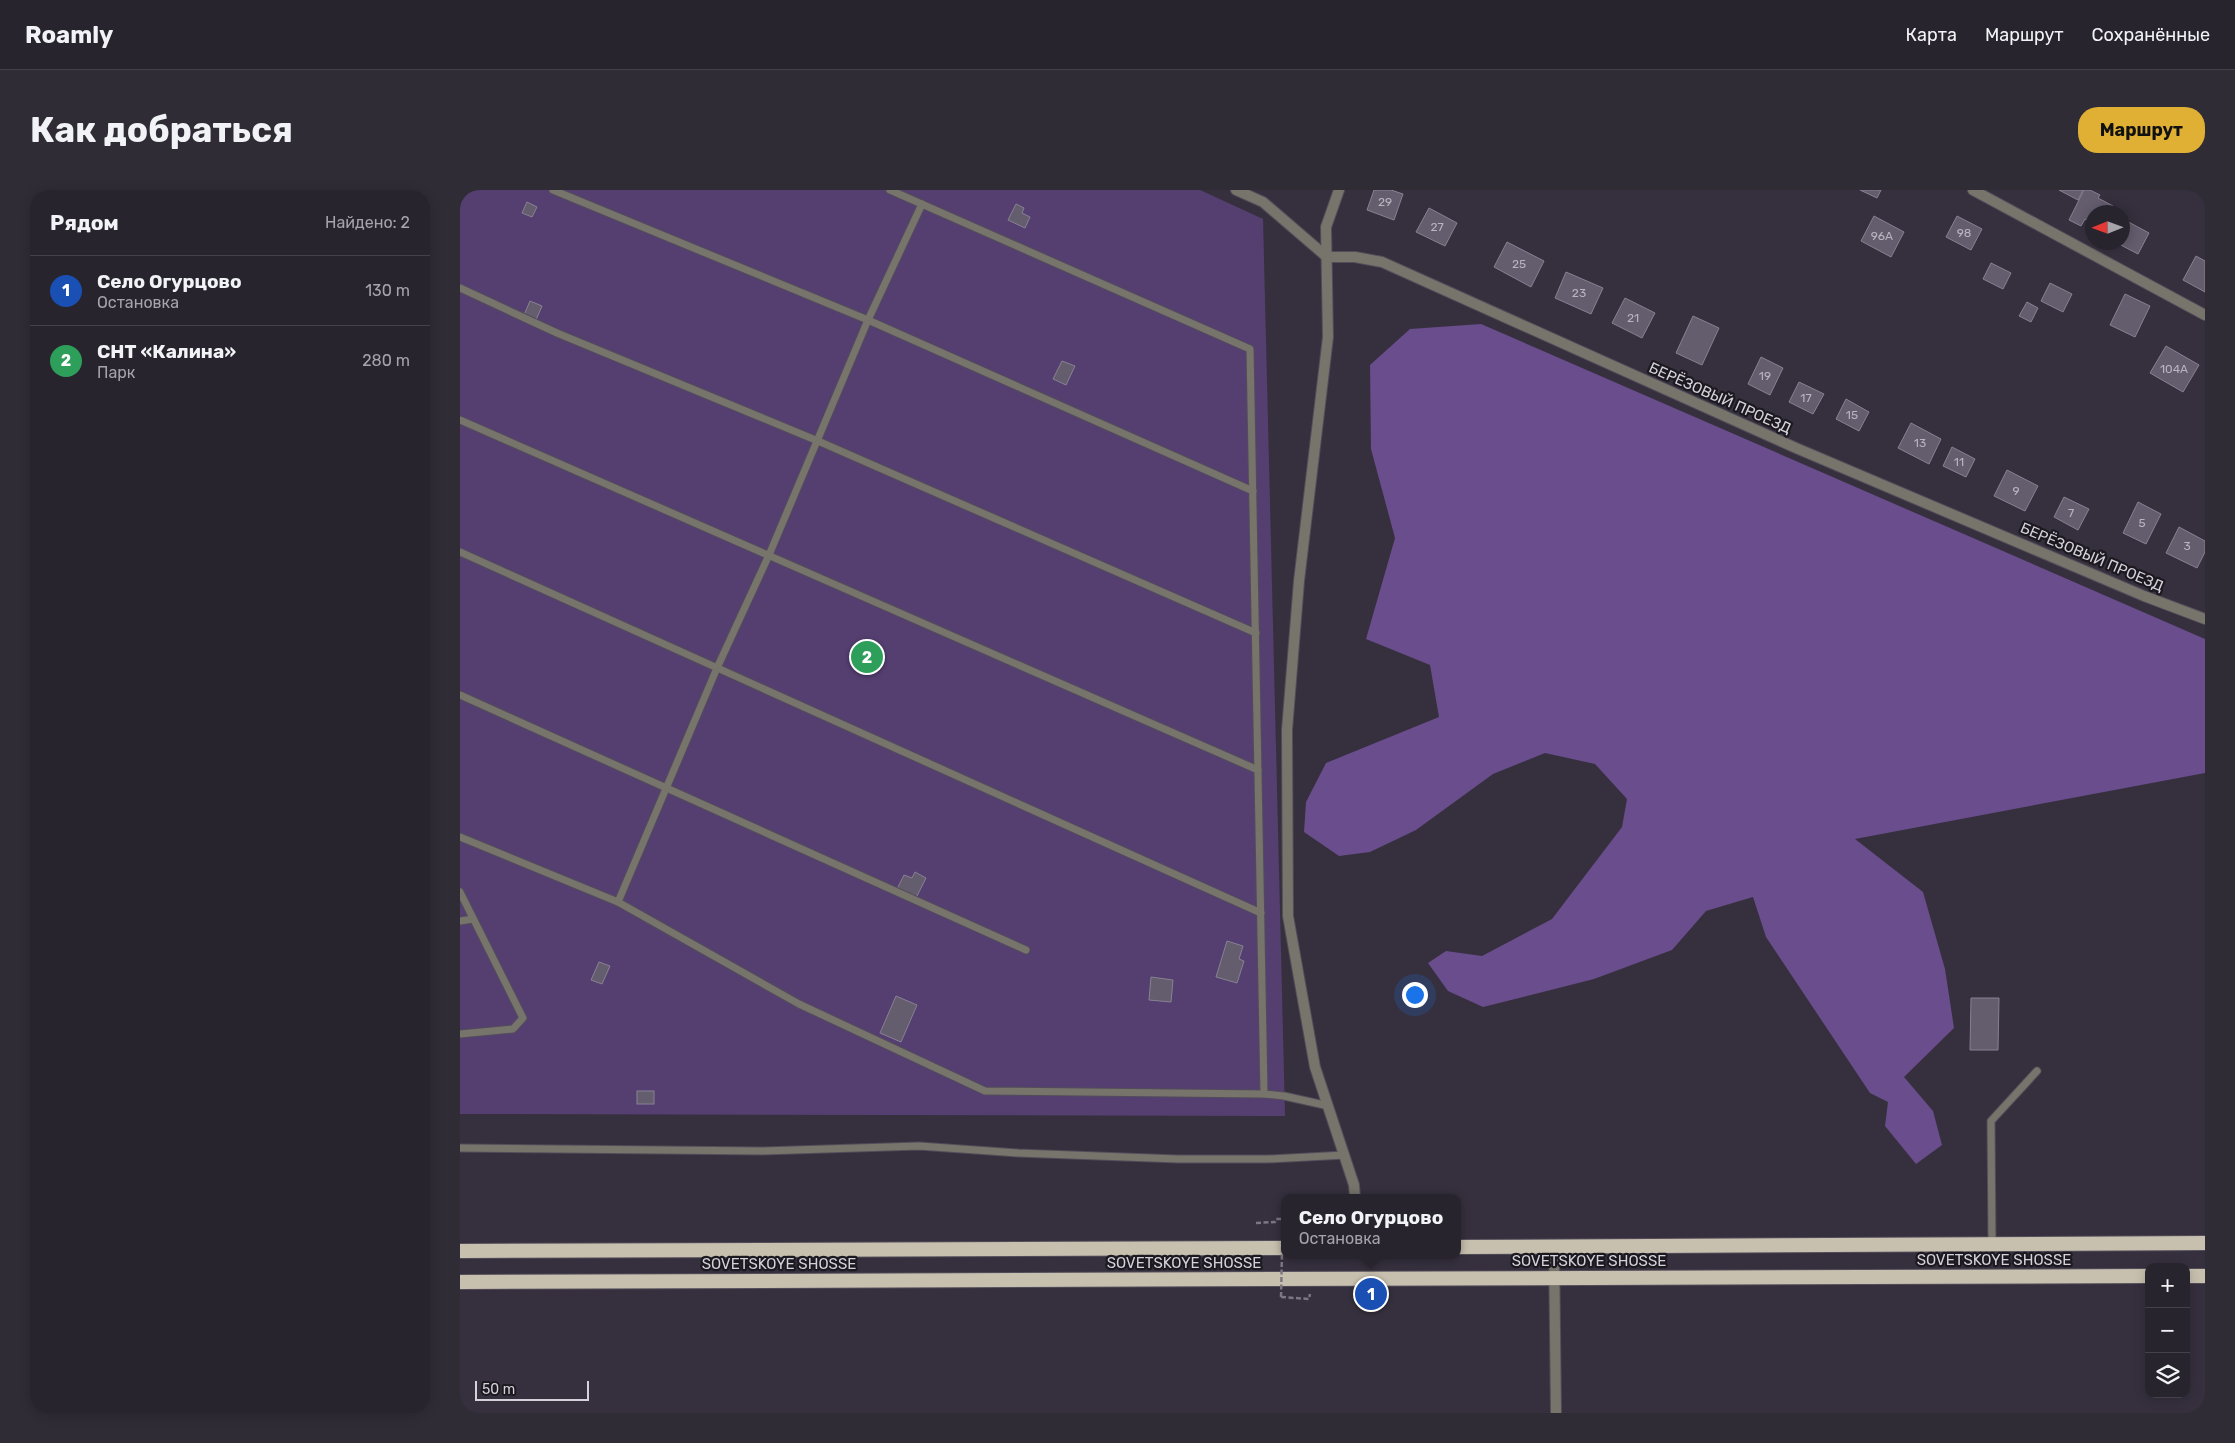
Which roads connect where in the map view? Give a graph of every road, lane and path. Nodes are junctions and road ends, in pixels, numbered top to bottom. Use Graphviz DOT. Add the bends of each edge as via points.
graph roads {
  1 [pos="552,190"];
  2 [pos="890,190"];
  3 [pos="1236,190"];
  4 [pos="1339,190"];
  5 [pos="1973,190"];
  6 [pos="922,204"];
  7 [pos="1327,256"];
  8 [pos="460,288"];
  9 [pos="2205,315"];
  10 [pos="868,320"];
  11 [pos="460,420"];
  12 [pos="818,441"];
  13 [pos="1253,491"];
  14 [pos="460,552"];
  15 [pos="770,555"];
  16 [pos="2205,619"];
  17 [pos="1256,634"];
  18 [pos="717,668"];
  19 [pos="460,695"];
  20 [pos="1258,770"];
  21 [pos="666,789"];
  22 [pos="460,837"];
  23 [pos="460,892"];
  24 [pos="618,902"];
  25 [pos="1261,913"];
  26 [pos="474,919"];
  27 [pos="460,921"];
  28 [pos="1026,950"];
  29 [pos="460,1034"];
  30 [pos="2037,1070"];
  31 [pos="1264,1094"];
  32 [pos="1328,1106"];
  33 [pos="460,1148"];
  34 [pos="1345,1155"];
  35 [pos="1355,1194"];
  36 [pos="1281,1219"];
  37 [pos="1256,1223"];
  38 [pos="2205,1243"];
  39 [pos="1992,1244"];
  40 [pos="1461,1247"];
  41 [pos="1554,1247"];
  42 [pos="1281,1248"];
  43 [pos="460,1251"];
  44 [pos="1282,1259"];
  45 [pos="2145,1276"];
  46 [pos="2190,1276"];
  47 [pos="2205,1276"];
  48 [pos="1554,1277"];
  49 [pos="460,1282"];
  50 [pos="1309,1298"];
  51 [pos="1556,1413"];
  1 -- 10 [label="lane"];
  2 -- 6 [label="lane"];
  3 -- 7 [label="street" via="1263,202"];
  4 -- 7 [label="street" via="1326,227"];
  5 -- 9 [label="street"];
  6 -- 10 [label="lane"];
  6 -- 13 [label="lane" via="1250,349"];
  7 -- 16 [label="street, БЕРЁЗОВЫЙ ПРОЕЗД" via="1382,262 1796,448"];
  7 -- 32 [label="street" via="1328,337 1299,581 1287,740 1288,916 1315,1067"];
  8 -- 12 [label="lane" via="557,333"];
  10 -- 12 [label="lane"];
  10 -- 13 [label="lane"];
  11 -- 15 [label="lane"];
  12 -- 15 [label="lane"];
  12 -- 17 [label="lane"];
  13 -- 17 [label="lane"];
  14 -- 18 [label="lane"];
  15 -- 18 [label="lane"];
  15 -- 20 [label="lane"];
  17 -- 20 [label="lane"];
  18 -- 21 [label="lane"];
  18 -- 25 [label="lane"];
  19 -- 21 [label="lane"];
  20 -- 25 [label="lane"];
  21 -- 24 [label="lane"];
  21 -- 28 [label="lane"];
  22 -- 24 [label="lane"];
  23 -- 26 [label="lane"];
  24 -- 31 [label="lane" via="799,1004 985,1091"];
  25 -- 31 [label="lane"];
  26 -- 27 [label="lane"];
  26 -- 29 [label="lane" via="523,1018 514,1028"];
  30 -- 39 [label="lane" via="1991,1121"];
  31 -- 32 [label="lane"];
  32 -- 34 [label="street"];
  33 -- 34 [label="lane" via="763,1151 919,1146 1178,1159 1268,1160"];
  34 -- 35 [label="street"];
  36 -- 37 [label="path"];
  38 -- 39 [label="highway, SOVETSKOYE SHOSSE"];
  39 -- 41 [label="highway, SOVETSKOYE SHOSSE"];
  40 -- 41 [label="highway, SOVETSKOYE SHOSSE"];
  41 -- 48 [label="street"];
  42 -- 43 [label="highway, SOVETSKOYE SHOSSE"];
  44 -- 50 [label="path, bridge" via="1281,1297"];
  45 -- 48 [label="highway, SOVETSKOYE SHOSSE"];
  46 -- 47 [label="highway"];
  48 -- 49 [label="highway, SOVETSKOYE SHOSSE"];
  48 -- 51 [label="street"];
}
